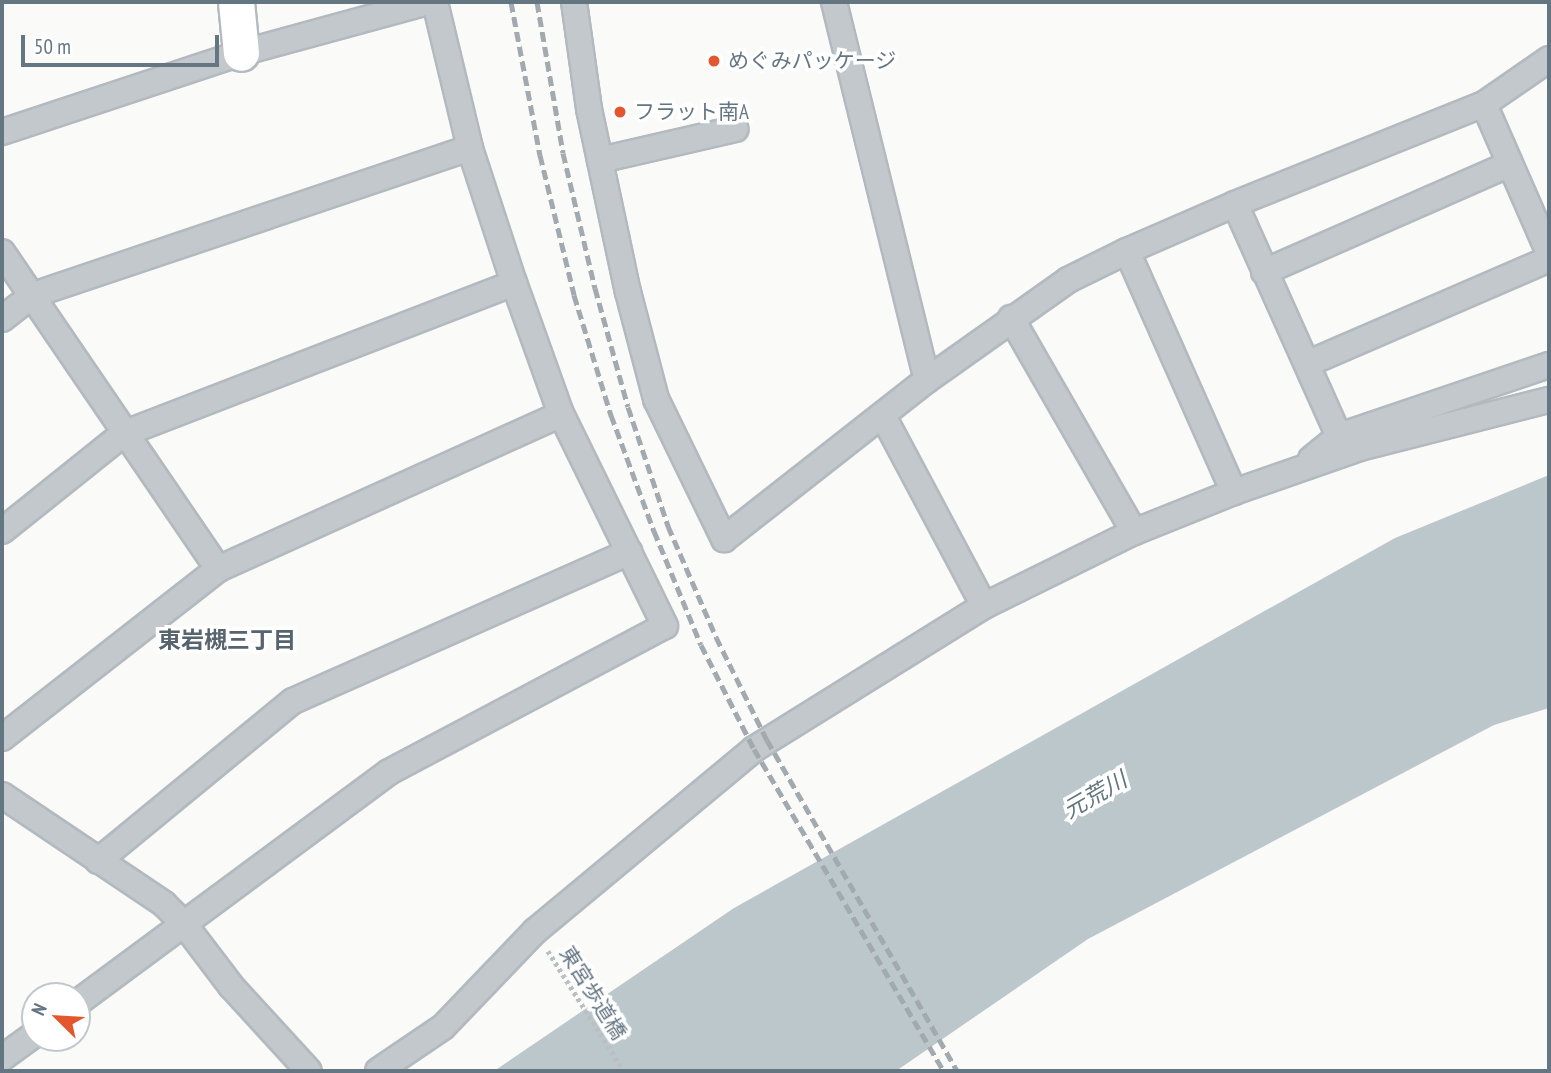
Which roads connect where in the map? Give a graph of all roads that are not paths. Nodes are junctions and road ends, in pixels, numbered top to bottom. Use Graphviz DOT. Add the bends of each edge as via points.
graph roads {
  1 [pos="236,2"];
  2 [pos="428,2"];
  3 [pos="435,2"];
  4 [pos="574,2"];
  5 [pos="834,2"];
  6 [pos="241,53"];
  7 [pos="1549,59"];
  8 [pos="1484,104"];
  9 [pos="735,129"];
  10 [pos="2,132"];
  11 [pos="470,148"];
  12 [pos="600,160"];
  13 [pos="1508,164"];
  14 [pos="1235,204"];
  15 [pos="1127,251"];
  16 [pos="2,252"];
  17 [pos="1549,253"];
  18 [pos="1549,259"];
  19 [pos="1264,272"];
  20 [pos="514,284"];
  21 [pos="33,295"];
  22 [pos="1011,318"];
  23 [pos="2,320"];
  24 [pos="1309,363"];
  25 [pos="1549,365"];
  26 [pos="927,380"];
  27 [pos="1549,400"];
  28 [pos="561,414"];
  29 [pos="883,416"];
  30 [pos="123,435"];
  31 [pos="1339,436"];
  32 [pos="1300,468"];
  33 [pos="1234,492"];
  34 [pos="2,531"];
  35 [pos="1135,532"];
  36 [pos="629,552"];
  37 [pos="218,569"];
  38 [pos="984,606"];
  39 [pos="2,738"];
  40 [pos="2,795"];
  41 [pos="97,861"];
  42 [pos="184,924"];
  43 [pos="91,993"];
  44 [pos="21,1044"];
  45 [pos="2,1058"];
  46 [pos="309,1071"];
  47 [pos="378,1071"];
  1 -- 6 [label="street"];
  2 -- 6 [label="street"];
  3 -- 11 [label="street"];
  4 -- 12 [label="street"];
  5 -- 26 [label="street"];
  6 -- 10 [label="street"];
  7 -- 8 [label="street"];
  8 -- 13 [label="street"];
  8 -- 14 [label="street"];
  9 -- 12 [label="street"];
  11 -- 20 [label="street"];
  11 -- 21 [label="street"];
  12 -- 29 [label="street" via="656,399 724,539"];
  13 -- 17 [label="street"];
  13 -- 19 [label="street"];
  14 -- 15 [label="street"];
  14 -- 19 [label="street"];
  15 -- 22 [label="street" via="1069,280"];
  15 -- 33 [label="street"];
  16 -- 21 [label="street"];
  18 -- 24 [label="street"];
  19 -- 24 [label="street"];
  20 -- 28 [label="street"];
  20 -- 30 [label="street"];
  21 -- 23 [label="street"];
  21 -- 30 [label="street"];
  22 -- 26 [label="street"];
  22 -- 35 [label="street"];
  24 -- 31 [label="street"];
  25 -- 31 [label="street"];
  26 -- 29 [label="street"];
  27 -- 32 [label="street"];
  28 -- 36 [label="street"];
  28 -- 37 [label="street"];
  29 -- 38 [label="street"];
  30 -- 34 [label="street"];
  30 -- 37 [label="street"];
  31 -- 32 [label="street"];
  32 -- 33 [label="street"];
  33 -- 35 [label="street"];
  35 -- 38 [label="street"];
  36 -- 41 [label="street" via="293,701"];
  36 -- 42 [label="street" via="665,626 389,772"];
  37 -- 39 [label="street"];
  38 -- 47 [label="street" via="754,749 535,931 443,1027"];
  40 -- 41 [label="street"];
  41 -- 42 [label="street" via="164,904"];
  42 -- 43 [label="street"];
  42 -- 46 [label="street" via="232,986"];
  44 -- 45 [label="street"];
}
